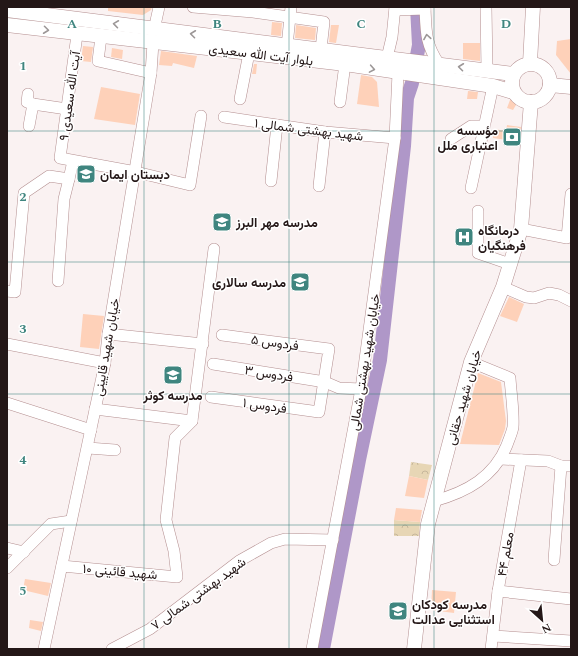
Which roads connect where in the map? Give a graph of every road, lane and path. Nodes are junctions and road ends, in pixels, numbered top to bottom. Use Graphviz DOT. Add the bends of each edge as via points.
graph roads {
  1 [pos="159,7"];
  2 [pos="193,7"];
  3 [pos="486,7"];
  4 [pos="534,7"];
  5 [pos="425,8"];
  6 [pos="395,9"];
  7 [pos="7,10"];
  8 [pos="35,10"];
  9 [pos="253,10"];
  10 [pos="290,12"];
  11 [pos="7,26"];
  12 [pos="78,35"];
  13 [pos="154,36"];
  14 [pos="101,37"];
  15 [pos="287,46"];
  16 [pos="321,49"];
  17 [pos="249,53"];
  18 [pos="387,58"];
  19 [pos="530,63"];
  20 [pos="345,64"];
  21 [pos="439,64"];
  22 [pos="487,70"];
  23 [pos="151,73"];
  24 [pos="398,73"];
  25 [pos="513,74"];
  26 [pos="550,85"];
  27 [pos="493,86"];
  28 [pos="571,88"];
  29 [pos="513,92"];
  30 [pos="240,100"];
  31 [pos="340,102"];
  32 [pos="531,102"];
  33 [pos="67,109"];
  34 [pos="201,116"];
  35 [pos="224,117"];
  36 [pos="29,126"];
  37 [pos="277,126"];
  38 [pos="485,126"];
  39 [pos="325,132"];
  40 [pos="395,138"];
  41 [pos="451,139"];
  42 [pos="73,161"];
  43 [pos="136,172"];
  44 [pos="69,179"];
  45 [pos="271,181"];
  46 [pos="319,186"];
  47 [pos="471,188"];
  48 [pos="571,194"];
  49 [pos="478,211"];
  50 [pos="521,229"];
  51 [pos="214,249"];
  52 [pos="510,264"];
  53 [pos="58,281"];
  54 [pos="503,287"];
  55 [pos="7,291"];
  56 [pos="571,301"];
  57 [pos="108,334"];
  58 [pos="222,335"];
  59 [pos="7,344"];
  60 [pos="203,344"];
  61 [pos="471,362"];
  62 [pos="105,363"];
  63 [pos="213,364"];
  64 [pos="325,382"];
  65 [pos="361,389"];
  66 [pos="211,398"];
  67 [pos="7,403"];
  68 [pos="95,409"];
  69 [pos="192,421"];
  70 [pos="91,430"];
  71 [pos="88,448"];
  72 [pos="115,450"];
  73 [pos="501,459"];
  74 [pos="521,460"];
  75 [pos="566,466"];
  76 [pos="434,501"];
  77 [pos="71,521"];
  78 [pos="333,540"];
  79 [pos="7,548"];
  80 [pos="24,552"];
  81 [pos="554,560"];
  82 [pos="62,566"];
  83 [pos="7,568"];
  84 [pos="498,591"];
  85 [pos="571,599"];
  86 [pos="493,636"];
  87 [pos="571,641"];
  88 [pos="44,649"];
  89 [pos="112,649"];
  90 [pos="312,649"];
  91 [pos="414,649"];
  92 [pos="491,649"];
  1 -- 13 [label="street, خیابان شهید قایینی"];
  2 -- 9 [label="street"];
  3 -- 22 [label="street"];
  4 -- 19 [label="main road"];
  5 -- 6 [label="street"];
  21 -- 5 [label="street, one-way" via="430,52 426,37"];
  6 -- 18 [label="street"];
  7 -- 8 [label="main road, بلوار آیت الله سعیدی"];
  13 -- 8 [label="main road, بلوار آیت الله سعیدی, one-way"];
  9 -- 10 [label="street"];
  10 -- 15 [label="street"];
  10 -- 16 [label="street" via="324,22"];
  11 -- 12 [label="main road, بلوار آیت الله سعیدی, one-way"];
  12 -- 14 [label="main road, بلوار آیت الله سعیدی"];
  12 -- 33 [label="street, آیت الله سعیدی ۹"];
  13 -- 14 [label="main road, بلوار آیت الله سعیدی"];
  15 -- 13 [label="main road, بلوار آیت الله سعیدی, one-way"];
  13 -- 17 [label="main road, بلوار آیت الله سعیدی"];
  13 -- 23 [label="street, خیابان شهید قایینی"];
  14 -- 23 [label="street" via="98,61"];
  15 -- 16 [label="main road, بلوار آیت الله سعیدی"];
  16 -- 18 [label="main road, بلوار آیت الله سعیدی"];
  17 -- 20 [label="main road, بلوار آیت الله سعیدی"];
  17 -- 30 [label="street"];
  18 -- 21 [label="main road, بلوار آیت الله سعیدی"];
  19 -- 25 [label="main road" via="520,66"];
  19 -- 26 [label="main road" via="545,69"];
  20 -- 24 [label="main road, بلوار آیت الله سعیدی, one-way"];
  20 -- 31 [label="street"];
  22 -- 21 [label="main road, بلوار آیت الله سعیدی, one-way"];
  22 -- 25 [label="main road, بلوار آیت الله سعیدی"];
  23 -- 43 [label="street, خیابان شهید قایینی"];
  24 -- 27 [label="main road, بلوار آیت الله سعیدی"];
  24 -- 40 [label="street, خیابان شهید بهشتی شمالی"];
  25 -- 29 [label="main road"];
  26 -- 28 [label="main road"];
  26 -- 32 [label="main road" via="542,99"];
  27 -- 29 [label="main road, بلوار آیت الله سعیدی"];
  27 -- 38 [label="street"];
  29 -- 32 [label="main road" via="521,100"];
  32 -- 50 [label="main road, خیابان شهید حقانی"];
  33 -- 36 [label="street" via="30,99"];
  33 -- 42 [label="street, آیت الله سعیدی ۹" via="60,158"];
  34 -- 43 [label="street" via="190,185"];
  35 -- 37 [label="street, شهید بهشتی شمالی ۱"];
  37 -- 39 [label="street, شهید بهشتی شمالی ۱"];
  37 -- 45 [label="street"];
  38 -- 41 [label="street" via="471,126"];
  38 -- 47 [label="street"];
  39 -- 40 [label="street, شهید بهشتی شمالی ۱"];
  39 -- 46 [label="street"];
  40 -- 65 [label="street, خیابان شهید بهشتی شمالی"];
  42 -- 43 [label="street"];
  42 -- 44 [label="street"];
  43 -- 57 [label="street, خیابان شهید قایینی"];
  44 -- 53 [label="street" via="64,199"];
  44 -- 55 [label="street" via="49,176 24,193 15,292"];
  48 -- 50 [label="street" via="567,238"];
  49 -- 52 [label="street" via="478,253"];
  50 -- 52 [label="main road, خیابان شهید حقانی"];
  51 -- 60 [label="street"];
  52 -- 54 [label="main road, خیابان شهید حقانی"];
  54 -- 56 [label="street" via="526,297 534,298 549,293"];
  54 -- 61 [label="main road, خیابان شهید حقانی"];
  57 -- 60 [label="street"];
  57 -- 62 [label="street, خیابان شهید قایینی"];
  58 -- 64 [label="street, فردوس ۵" via="329,349"];
  59 -- 62 [label="street"];
  60 -- 69 [label="street"];
  61 -- 73 [label="street" via="510,378 513,428"];
  61 -- 76 [label="main road, خیابان شهید حقانی"];
  62 -- 68 [label="street, خیابان شهید قایینی"];
  63 -- 64 [label="street, فردوس ۳"];
  64 -- 65 [label="street, فردوس ۳" via="339,388"];
  64 -- 66 [label="street, فردوس ۱" via="319,412"];
  65 -- 78 [label="street, خیابان شهید بهشتی شمالی"];
  67 -- 70 [label="street"];
  68 -- 69 [label="street"];
  68 -- 70 [label="street, خیابان شهید قایینی"];
  69 -- 82 [label="street, شهید قائینی ۱۰" via="175,438 166,520 177,577"];
  70 -- 71 [label="street, خیابان شهید قایینی"];
  71 -- 72 [label="street"];
  71 -- 77 [label="street, خیابان شهید قایینی"];
  73 -- 74 [label="street"];
  73 -- 76 [label="street" via="472,486 453,496"];
  74 -- 75 [label="street" via="548,461"];
  74 -- 84 [label="street, معلم ۴۴"];
  75 -- 81 [label="street"];
  76 -- 91 [label="main road, خیابان شهید حقانی" via="428,524"];
  77 -- 80 [label="street" via="51,524"];
  77 -- 82 [label="street, خیابان شهید قایینی"];
  78 -- 89 [label="street, شهید بهشتی شمالی ۷" via="285,539 271,543 239,561 150,629"];
  78 -- 90 [label="street, خیابان شهید بهشتی شمالی"];
  79 -- 80 [label="street"];
  80 -- 83 [label="street"];
  82 -- 88 [label="street, خیابان شهید قایینی"];
  84 -- 85 [label="street"];
  84 -- 86 [label="street, معلم ۴۴"];
  86 -- 87 [label="street"];
  86 -- 92 [label="street, معلم ۴۴"];
}
